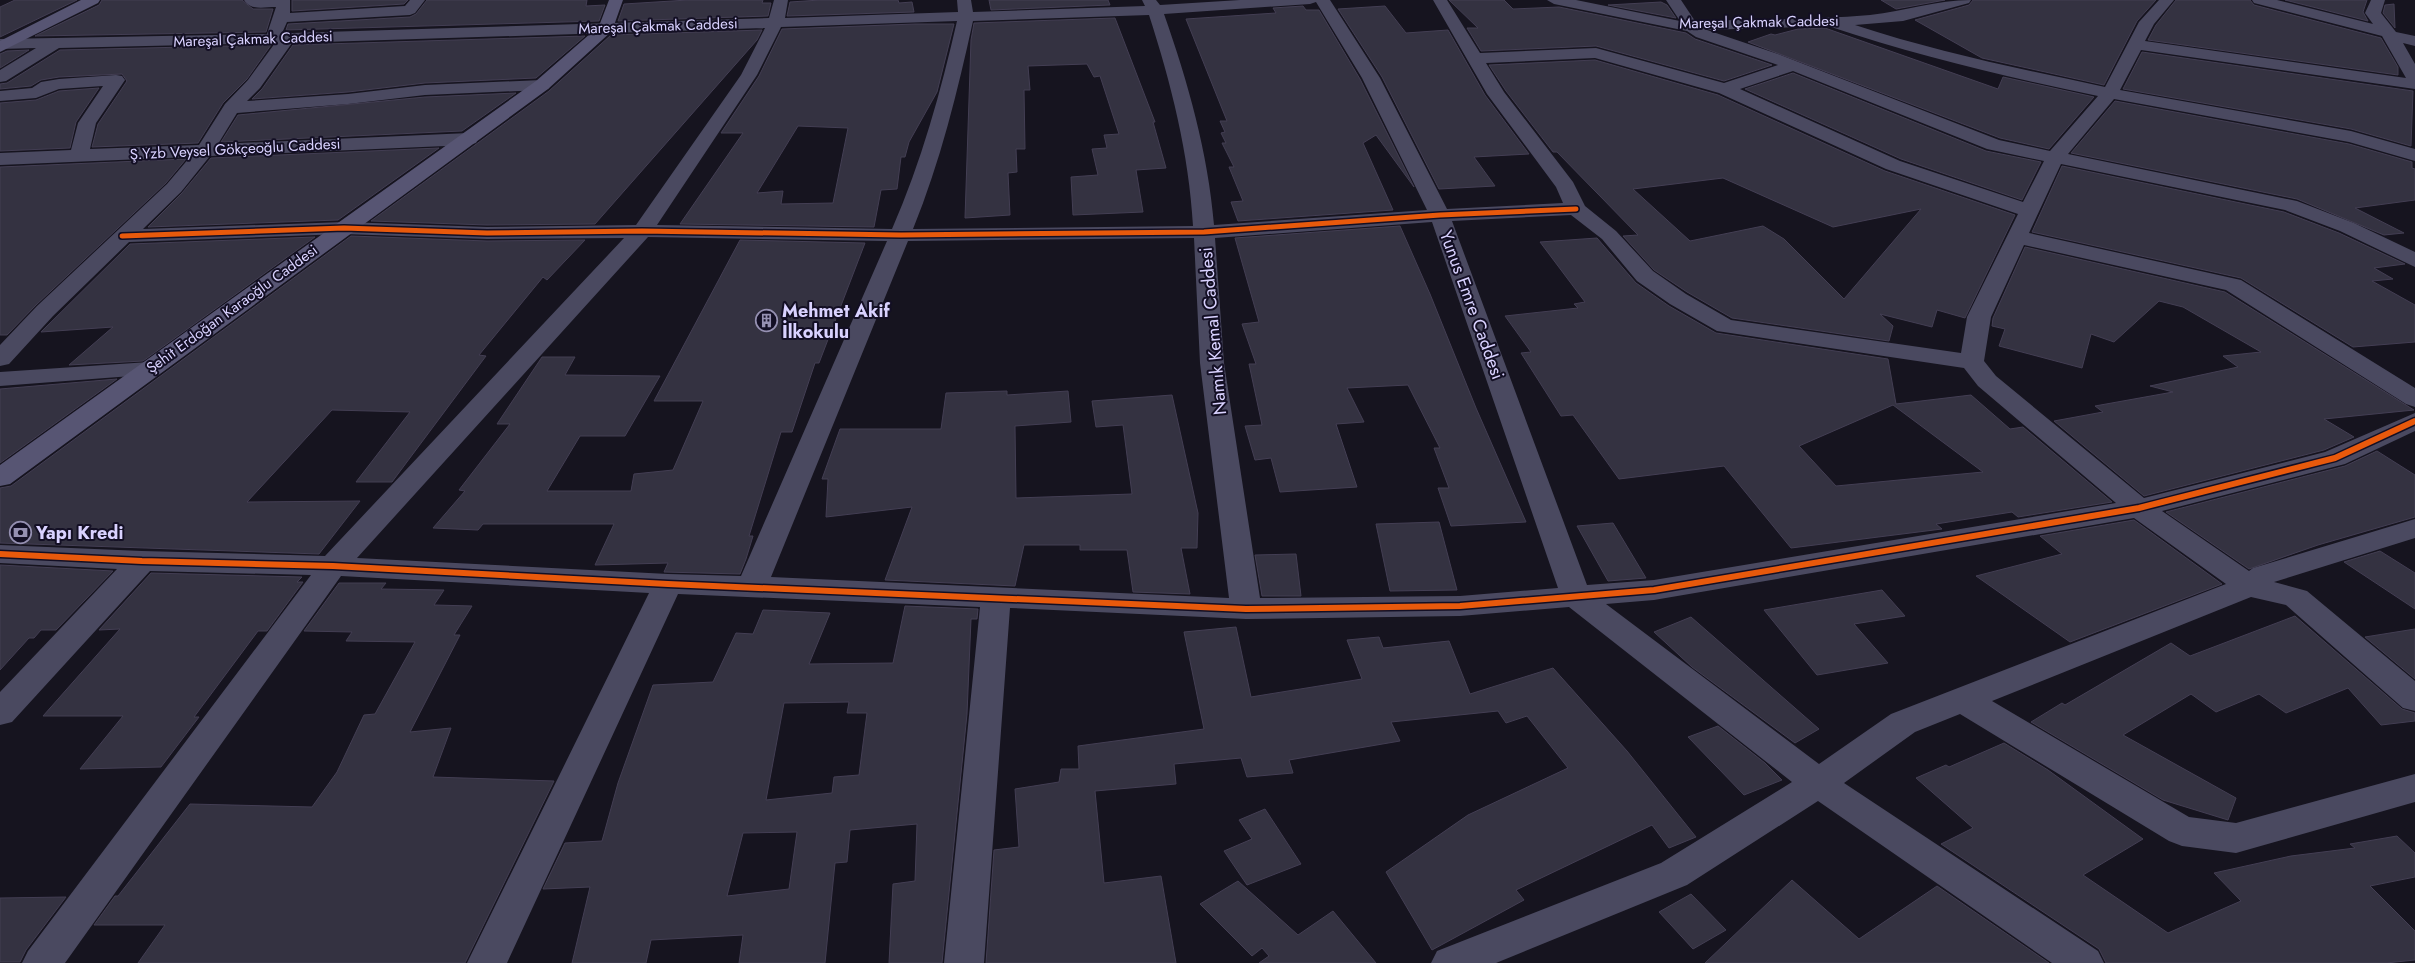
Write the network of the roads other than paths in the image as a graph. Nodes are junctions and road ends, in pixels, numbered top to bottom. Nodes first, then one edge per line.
1 (93, 0) edge
2 (251, 0) edge
3 (418, 0) edge
4 (616, 0) edge
5 (1310, 0) edge
6 (1323, 0) edge
7 (1440, 0) edge
8 (1554, 0) edge
9 (1673, 0) edge
10 (1964, 0) edge
11 (2167, 0) edge
12 (2259, 0) edge
13 (2378, 0) edge
14 (1152, 5) edge
15 (965, 8) edge
16 (778, 11) edge
17 (1827, 21) junction
18 (1690, 26) junction
19 (285, 28) junction
20 (606, 28) junction
21 (2388, 34) junction
22 (2413, 39) edge
23 (54, 44) junction
24 (2135, 44) junction
25 (2, 45) edge
26 (1475, 58) junction
27 (1793, 66) junction
28 (0, 77) edge
29 (2415, 78) edge
30 (2415, 84) edge
31 (542, 85) junction
32 (1725, 89) junction
33 (2110, 93) junction
34 (0, 96) edge
35 (231, 108) junction
36 (469, 139) junction
37 (206, 149) junction
38 (2415, 156) edge
39 (79, 157) junction
40 (2055, 157) junction
41 (0, 159) edge
42 (1576, 209) junction
43 (2029, 211) junction
44 (1440, 216) junction
45 (344, 228) junction
46 (642, 231) junction
47 (1204, 232) junction
48 (901, 235) junction
49 (122, 236) junction
50 (2017, 237) junction
51 (2415, 260) edge
52 (0, 359) edge
53 (1972, 362) junction
54 (149, 369) junction
55 (0, 379) edge
56 (2415, 399) edge
57 (2415, 421) edge
58 (0, 478) edge
59 (2139, 508) junction
60 (2415, 528) edge
61 (0, 554) edge
62 (142, 561) junction
63 (333, 566) junction
64 (668, 584) junction
65 (752, 586) junction
66 (2249, 586) junction
67 (996, 597) junction
68 (1576, 597) junction
69 (1246, 609) junction
70 (1962, 699) junction
71 (2415, 699) edge
72 (0, 713) edge
73 (1818, 783) junction
74 (2415, 788) edge
75 (42, 963) edge
76 (487, 963) edge
77 (964, 963) edge
78 (1451, 963) edge
79 (2084, 963) edge

1 - 25 main road
2 - 19 street
3 - 19 street
4 - 20 main road, Şehit Erdoğan Karaoğlu Caddesi
5 - 14 street, Mareşal Çakmak Caddesi
6 - 44 street, Yunus Emre Caddesi
7 - 26 street
8 - 18 street, Mareşal Çakmak Caddesi
9 - 18 street
10 - 17 street, Mareşal Çakmak Caddesi
11 - 24 street
12 - 21 street
13 - 21 street
14 - 15 street, Mareşal Çakmak Caddesi
14 - 47 street, Namık Kemal Caddesi
15 - 16 street, Mareşal Çakmak Caddesi
15 - 48 street
16 - 20 street, Mareşal Çakmak Caddesi
16 - 46 street
17 - 18 street, Mareşal Çakmak Caddesi
17 - 33 street
18 - 27 street
19 - 20 street, Mareşal Çakmak Caddesi
19 - 23 street, Mareşal Çakmak Caddesi
19 - 35 street
20 - 31 main road, Şehit Erdoğan Karaoğlu Caddesi
21 - 22 street
21 - 29 street
23 - 25 street, Mareşal Çakmak Caddesi
23 - 28 street
24 - 30 street
24 - 33 street
26 - 32 street
26 - 42 street
27 - 32 street
27 - 40 street
31 - 35 street
31 - 36 main road, Şehit Erdoğan Karaoğlu Caddesi
32 - 43 street
33 - 38 street
33 - 40 street
34 - 39 street
35 - 37 street
36 - 37 street, Ş.Yzb Veysel Gökçeoğlu Caddesi
36 - 45 main road, Şehit Erdoğan Karaoğlu Caddesi
37 - 39 street, Ş.Yzb Veysel Gökçeoğlu Caddesi
37 - 49 street
39 - 41 street, Ş.Yzb Veysel Gökçeoğlu Caddesi
40 - 43 street
40 - 51 street
42 - 44 street
42 - 53 street
43 - 50 street
44 - 47 street
44 - 68 street, Yunus Emre Caddesi
45 - 46 street
45 - 49 street
45 - 54 main road, Şehit Erdoğan Karaoğlu Caddesi
46 - 48 street
46 - 63 street
47 - 48 street
47 - 69 street, Namık Kemal Caddesi
48 - 65 street
49 - 52 street
50 - 53 street
50 - 56 street
53 - 59 street
54 - 55 street
54 - 58 main road, Şehit Erdoğan Karaoğlu Caddesi
57 - 59 street
59 - 66 street
59 - 68 street
60 - 66 street
61 - 62 street
62 - 63 street
62 - 72 street
63 - 64 street
63 - 75 street
64 - 65 street
64 - 76 street
65 - 67 street
66 - 70 street
66 - 71 street
67 - 69 street
67 - 77 street
68 - 69 street
68 - 73 street
70 - 73 street
70 - 74 street
73 - 78 street
73 - 79 street

